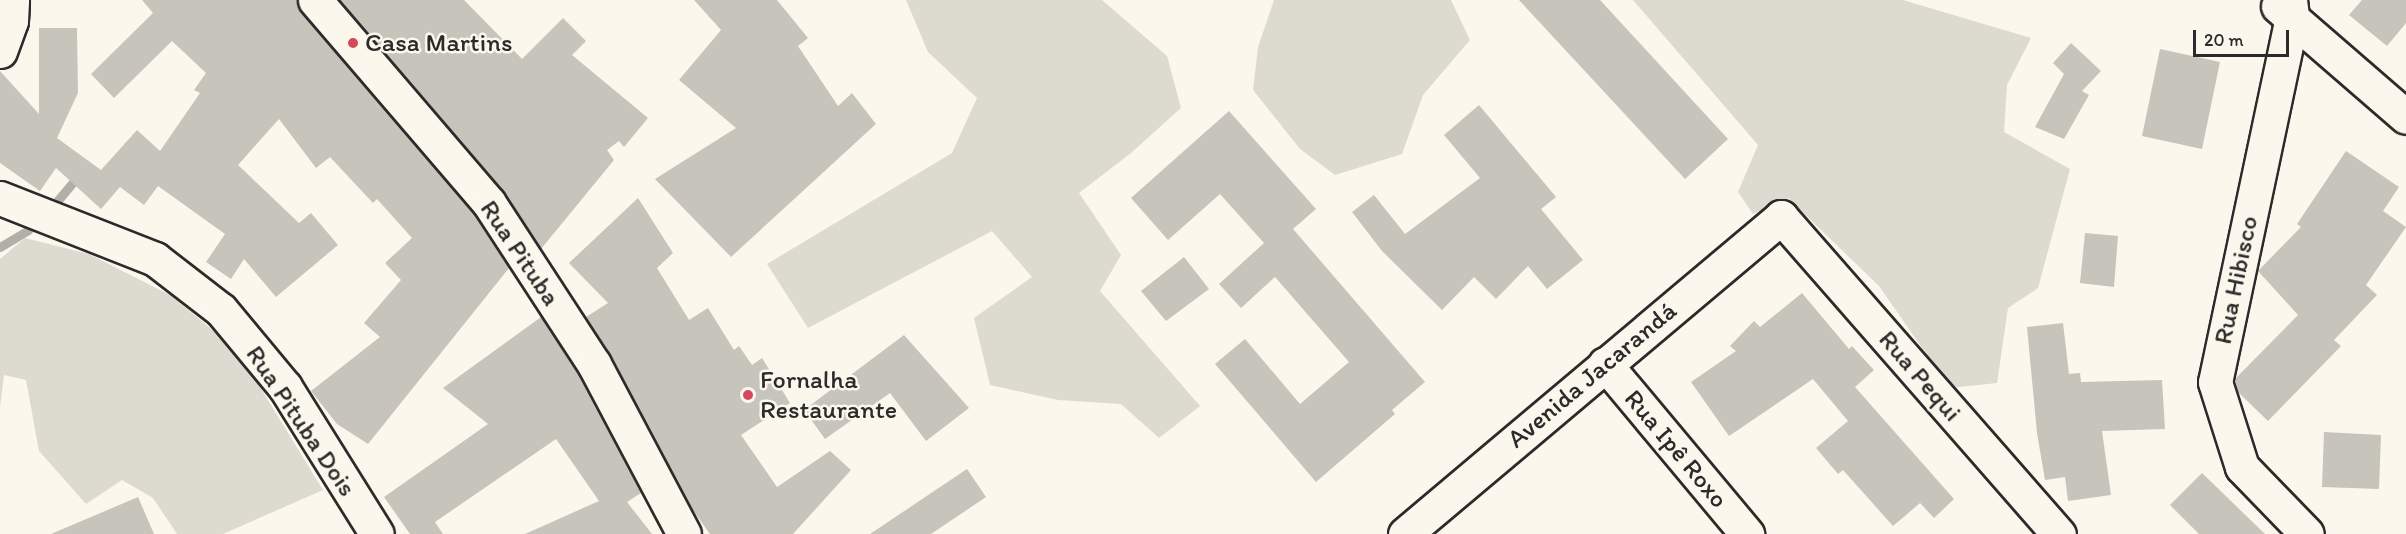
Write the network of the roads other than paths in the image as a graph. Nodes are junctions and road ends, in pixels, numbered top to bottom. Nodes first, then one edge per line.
1 (12, 0) edge
2 (315, 0) edge
3 (2284, 6) edge
4 (0, 51) edge
5 (2406, 117) edge
6 (0, 198) edge
7 (1781, 217) joint
8 (1605, 364) junction
9 (1422, 529) edge
10 (377, 534) edge
11 (684, 534) edge
12 (1747, 534) edge
13 (2059, 534) edge
14 (2307, 534) edge

1 - 4 street
2 - 11 street, Rua Pituba
3 - 5 street
3 - 14 street, Rua Hibisco
6 - 10 street, Rua Pituba Dois
7 - 8 street, Avenida Jacarandá
7 - 13 street, Rua Pequi
8 - 9 street, Avenida Jacarandá
8 - 12 street, Rua Ipê Roxo

